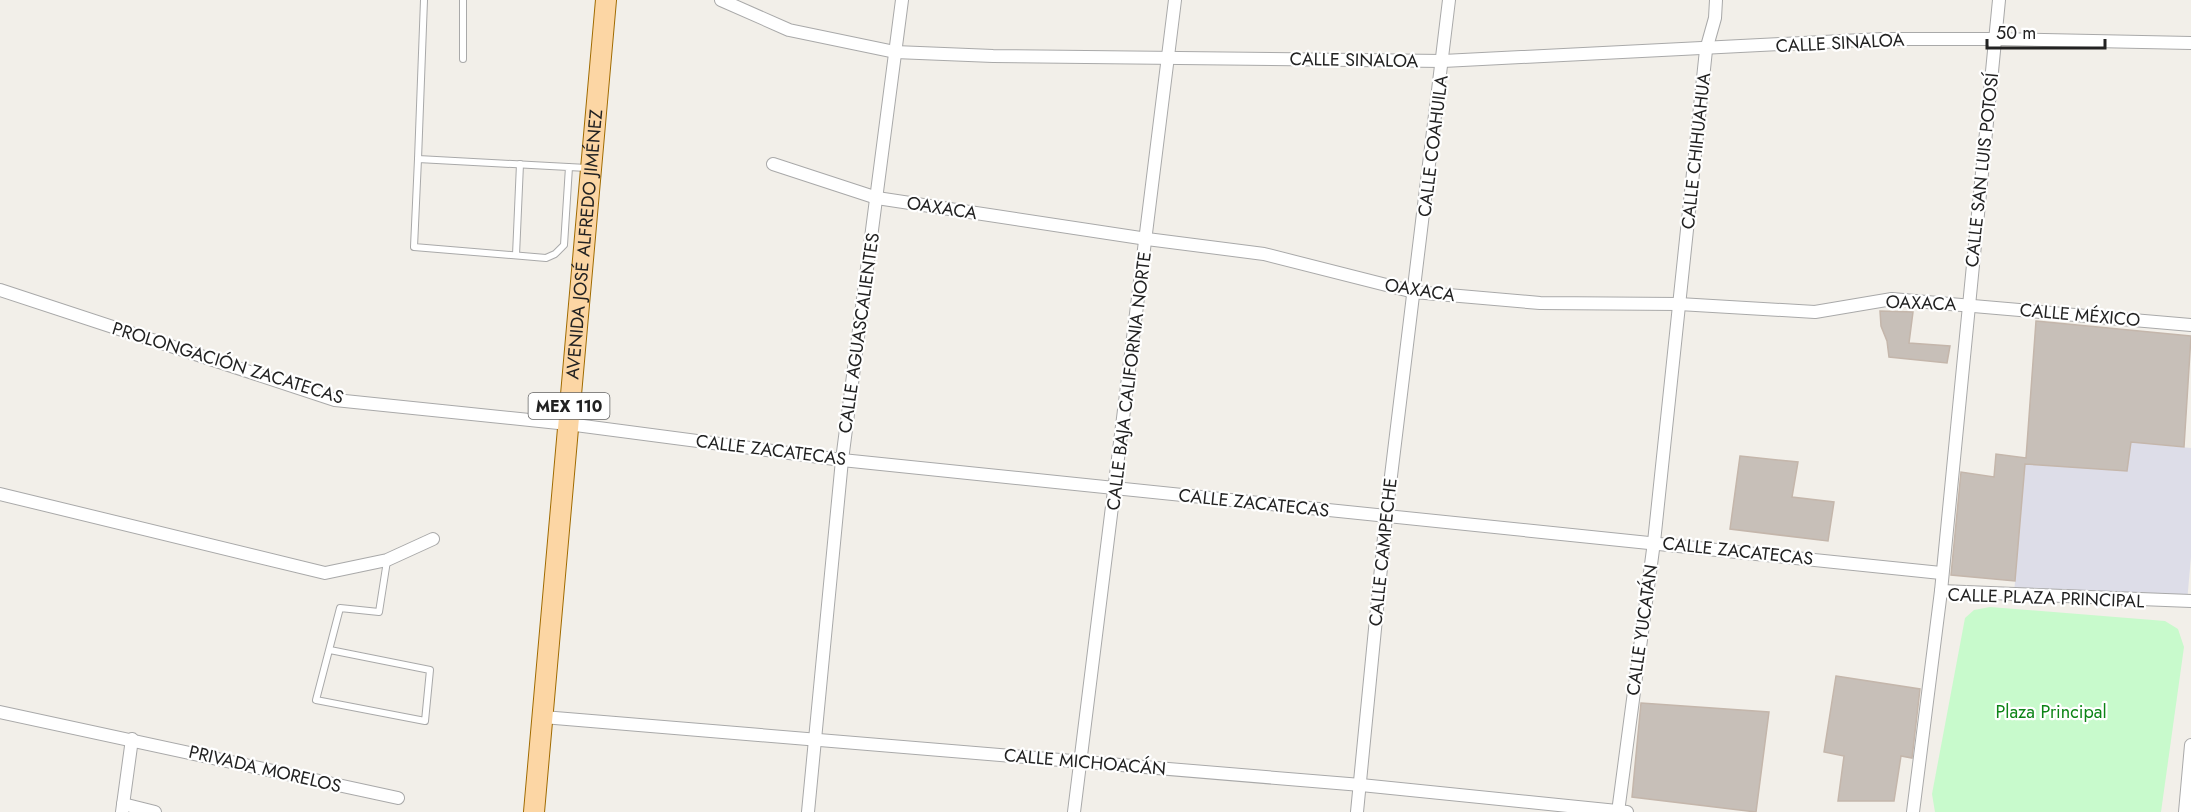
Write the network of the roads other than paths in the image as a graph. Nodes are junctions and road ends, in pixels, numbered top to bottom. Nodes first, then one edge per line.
1 (423, 0) edge
2 (463, 0) edge
3 (606, 0) edge
4 (721, 0) edge
5 (902, 0) edge
6 (1175, 0) edge
7 (1449, 0) edge
8 (1716, 0) edge
9 (1999, 0) edge
10 (1995, 39) junction
11 (2191, 43) edge
12 (1706, 50) junction
13 (895, 52) junction
14 (1168, 58) junction
15 (463, 59) dead end
16 (1443, 61) junction
17 (418, 159) junction
18 (520, 164) junction
19 (773, 164) dead end
20 (569, 167) junction
21 (591, 168) junction
22 (877, 198) junction
23 (1147, 239) junction
24 (516, 255) junction
25 (0, 290) edge
26 (1414, 292) junction
27 (1679, 304) junction
28 (1968, 305) junction
29 (2191, 325) edge
30 (568, 424) junction
31 (842, 460) junction
32 (1116, 489) junction
33 (0, 494) edge
34 (1386, 517) junction
35 (433, 539) dead end
36 (1654, 542) junction
37 (387, 560) junction
38 (1941, 573) junction
39 (1941, 591) junction
40 (2191, 601) edge
41 (330, 650) junction
42 (0, 712) edge
43 (543, 717) junction
44 (132, 739) junction
45 (817, 739) junction
46 (2191, 745) edge
47 (1080, 762) junction
48 (1360, 785) junction
49 (399, 798) dead end
50 (122, 808) edge
51 (155, 812) edge
52 (534, 812) edge
53 (808, 812) edge
54 (1074, 812) edge
55 (1357, 812) edge
56 (1621, 812) edge
57 (1913, 812) edge
58 (2185, 812) edge

1 - 17 lane
2 - 15 lane
3 - 21 main road, AVENIDA JOSÉ ALFREDO JIMÉNEZ / MEX 110
4 - 13 street, CALLE SINALOA
5 - 13 street, CALLE AGUASCALIENTES
6 - 14 street, CALLE BAJA CALIFORNIA NORTE
7 - 16 street, CALLE COAHUILA
8 - 12 street, CALLE CHIHUAHUA
9 - 10 street, CALLE SAN LUIS POTOSÍ
10 - 11 street, CALLE SINALOA
10 - 12 street, CALLE SINALOA
10 - 28 street, CALLE SAN LUIS POTOSÍ
12 - 16 street, CALLE SINALOA
12 - 27 street, CALLE CHIHUAHUA
13 - 14 street, CALLE SINALOA
13 - 22 street, CALLE AGUASCALIENTES
14 - 16 street, CALLE SINALOA
14 - 23 street, CALLE BAJA CALIFORNIA NORTE
16 - 26 street, CALLE COAHUILA
17 - 18 lane
17 - 24 lane
18 - 20 lane
18 - 24 lane
19 - 22 street, OAXACA
20 - 21 lane
20 - 24 lane
21 - 30 main road, AVENIDA JOSÉ ALFREDO JIMÉNEZ / MEX 110
22 - 23 street, OAXACA
22 - 31 street, CALLE AGUASCALIENTES
23 - 26 street, OAXACA
23 - 32 street, CALLE BAJA CALIFORNIA NORTE
25 - 30 street, PROLONGACIÓN ZACATECAS
26 - 27 street, OAXACA
26 - 34 street, CALLE CAMPECHE
27 - 28 street, OAXACA
27 - 36 street, CALLE YUCATÁN
28 - 29 street, CALLE MÉXICO
28 - 38 street, CALLE SAN LUIS POTOSÍ
30 - 31 street, CALLE ZACATECAS
30 - 43 main road, AVENIDA JOSÉ ALFREDO JIMÉNEZ / MEX 110
31 - 32 street, CALLE ZACATECAS
31 - 45 street, CALLE AGUASCALIENTES
32 - 34 street, CALLE ZACATECAS
32 - 47 street, CALLE BAJA CALIFORNIA NORTE
33 - 37 street
34 - 36 street, CALLE ZACATECAS
34 - 48 street, CALLE CAMPECHE
35 - 37 street
36 - 38 street, CALLE ZACATECAS
36 - 56 street, CALLE YUCATÁN
37 - 41 lane
38 - 39 street, CALLE SAN LUIS POTOSÍ
39 - 40 street, CALLE PLAZA PRINCIPAL
39 - 57 street, CALLE PLAZA PRINCIPAL
41 - 41 lane
42 - 44 street, PRIVADA MORELOS
43 - 45 street, CALLE MICHOACÁN
43 - 52 main road, AVENIDA JOSÉ ALFREDO JIMÉNEZ / MEX 110
44 - 49 street, PRIVADA MORELOS
44 - 50 street
45 - 47 street, CALLE MICHOACÁN
45 - 53 street, CALLE AGUASCALIENTES
46 - 58 street
47 - 48 street, CALLE MICHOACÁN
47 - 54 street, CALLE BAJA CALIFORNIA NORTE
48 - 55 street, CALLE CAMPECHE
48 - 56 street, CALLE MICHOACÁN
50 - 51 street

